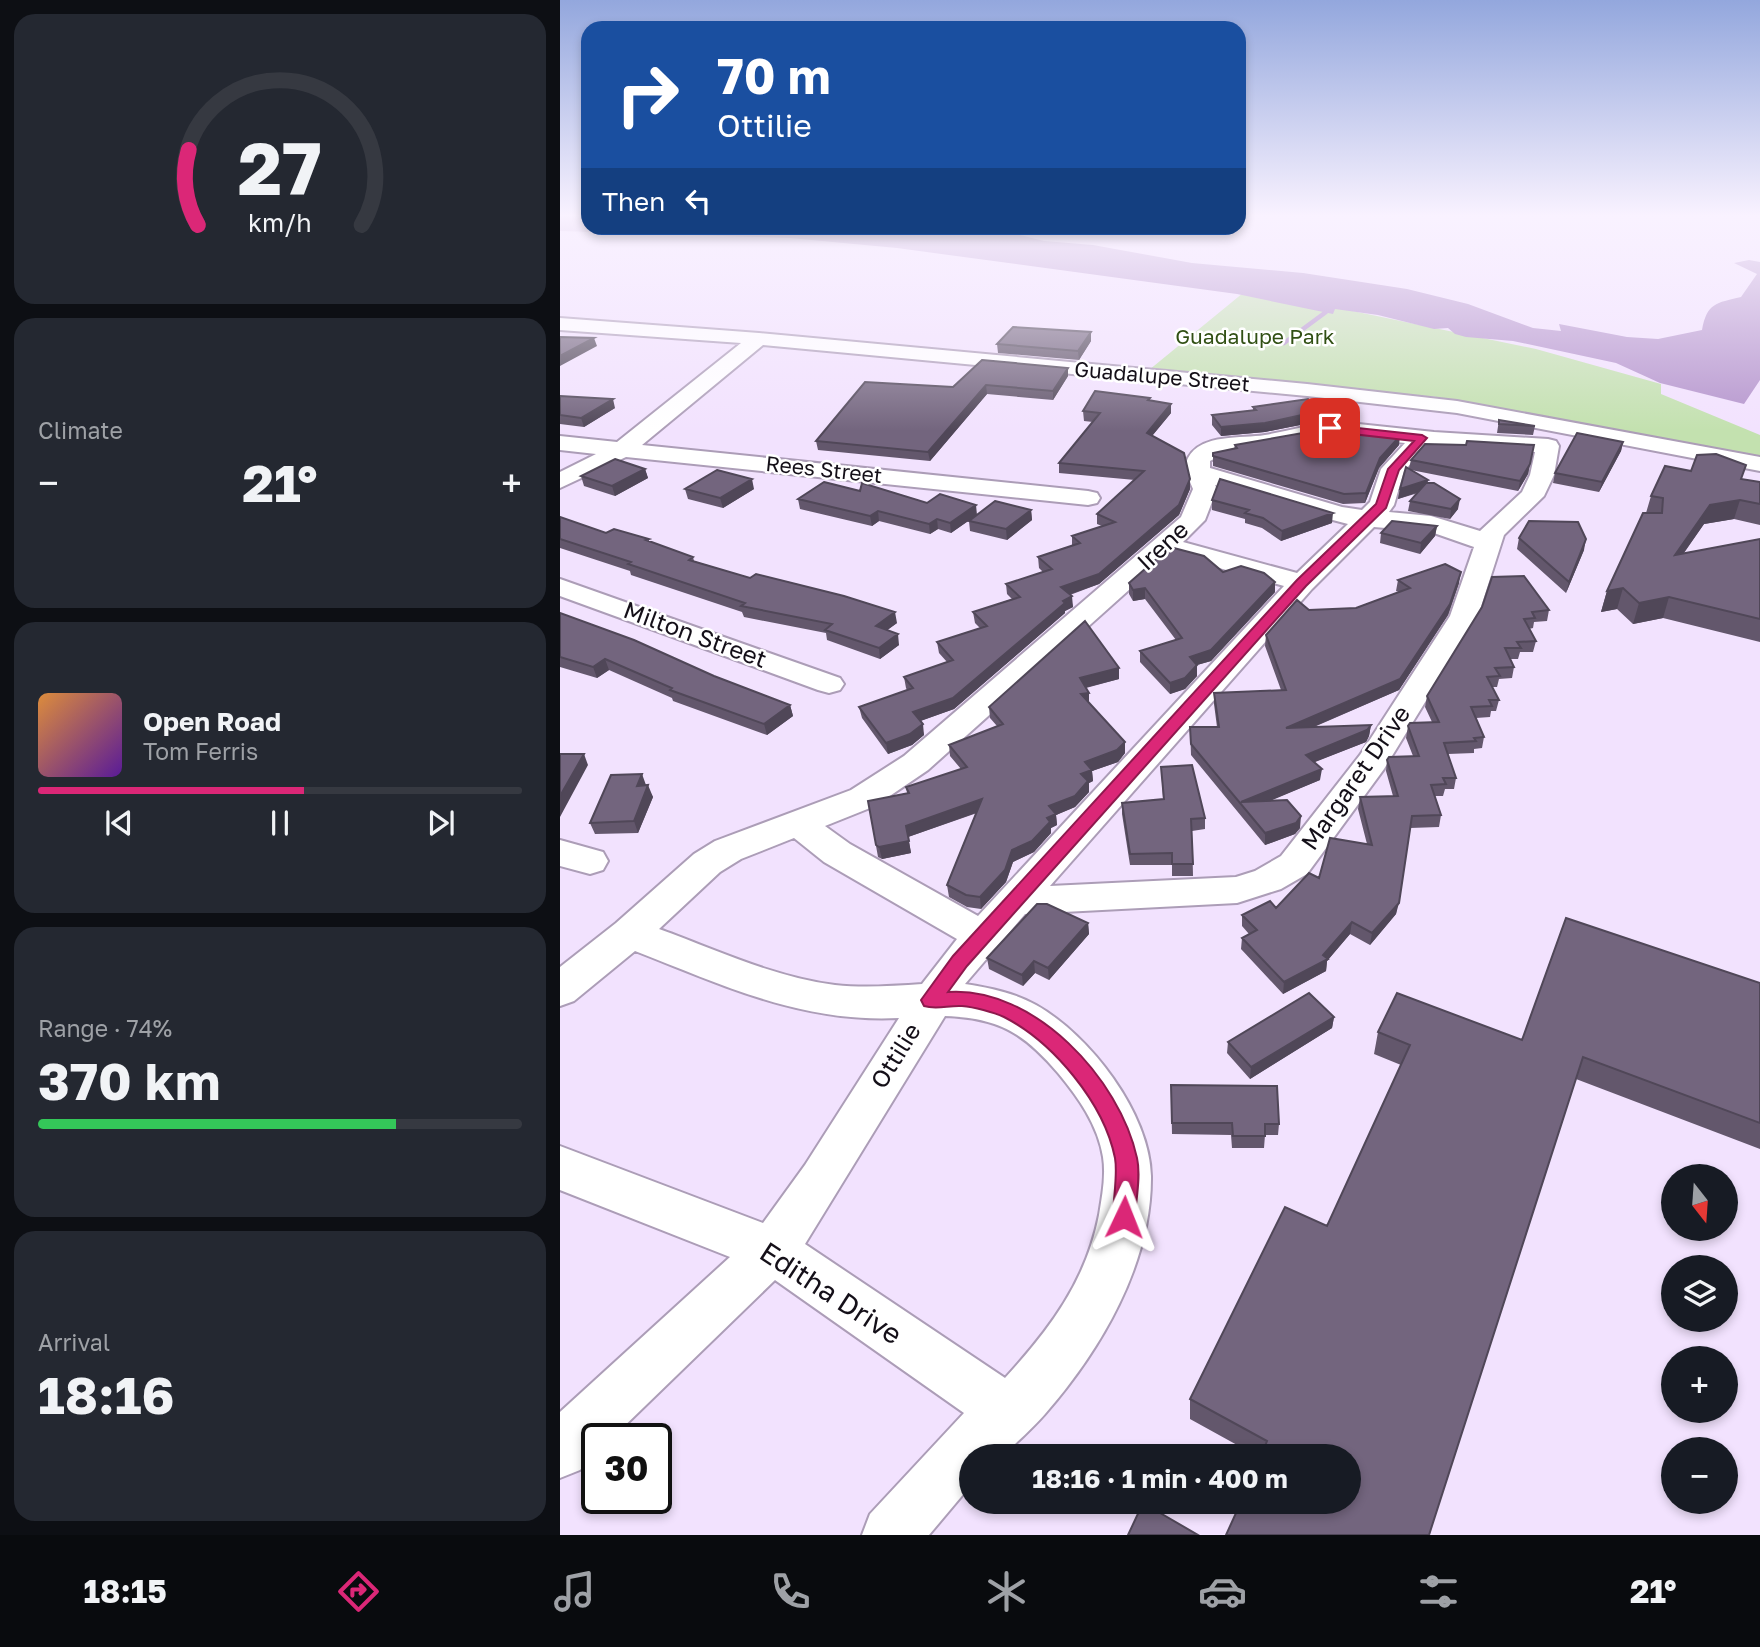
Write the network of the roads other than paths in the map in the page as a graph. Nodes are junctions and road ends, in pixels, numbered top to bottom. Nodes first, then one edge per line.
1 (560, 324) edge
2 (759, 339) junction
3 (1422, 438) junction
4 (560, 443) edge
5 (623, 449) junction
6 (1760, 464) edge
7 (1198, 471) junction
8 (560, 481) edge
9 (1088, 498) dead end
10 (1367, 519) junction
11 (1489, 544) junction
12 (1166, 545) junction
13 (1301, 583) junction
14 (560, 587) edge
15 (829, 684) dead end
16 (800, 824) junction
17 (1016, 901) junction
18 (630, 933) junction
19 (983, 936) junction
20 (560, 990) edge
21 (931, 1000) junction
22 (560, 1167) edge
23 (772, 1250) junction
24 (1010, 1413) junction
25 (560, 1450) edge
26 (891, 1535) edge

1 - 2 street, Guadalupe Street
2 - 5 street
2 - 6 street, Guadalupe Street
3 - 7 street
3 - 10 street, Ottilie
3 - 11 street, Margaret Drive
4 - 5 street, Rees Street
5 - 8 street
5 - 9 street, Rees Street
7 - 10 street
7 - 12 street, Irene
10 - 11 street
10 - 13 street, Ottilie
11 - 17 street, Margaret Drive
12 - 13 street
12 - 16 street, Irene
13 - 17 street, Ottilie
14 - 15 street, Milton Street
16 - 18 street, Irene
16 - 19 street
17 - 19 street, Ottilie
18 - 20 street, Irene
18 - 21 street
19 - 21 street, Ottilie
21 - 23 street, Ottilie
21 - 24 street
22 - 23 street, Editha Drive
23 - 24 street, Editha Drive
23 - 25 street, Ottilie
24 - 26 street

